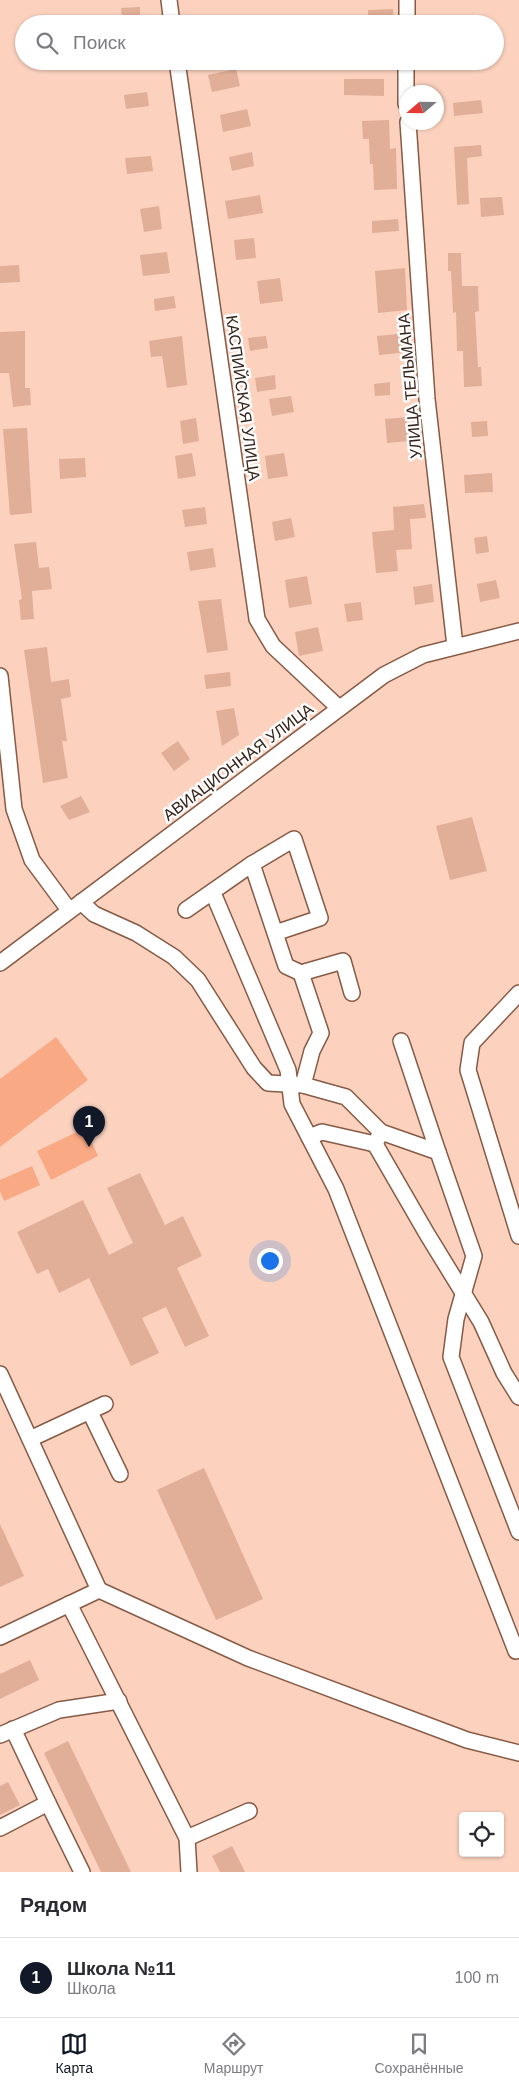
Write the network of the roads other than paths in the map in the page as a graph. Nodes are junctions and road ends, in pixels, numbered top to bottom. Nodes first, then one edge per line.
1 (169, 0) edge
2 (407, 0) edge
3 (171, 15) edge
4 (407, 15) edge
5 (178, 70) edge
6 (406, 70) edge
7 (406, 85) edge
8 (409, 130) edge
9 (519, 631) edge
10 (455, 646) junction
11 (0, 676) edge
12 (339, 708) junction
13 (252, 864) junction
14 (213, 893) junction
15 (75, 906) junction
16 (186, 910) dead end
17 (275, 933) junction
18 (0, 963) edge
19 (301, 973) junction
20 (352, 993) dead end
21 (519, 993) edge
22 (401, 1041) dead end
23 (296, 1085) junction
24 (309, 1137) junction
25 (378, 1138) junction
26 (438, 1152) junction
27 (519, 1236) edge
28 (463, 1292) junction
29 (0, 1374) edge
30 (519, 1397) edge
31 (105, 1404) dead end
32 (90, 1412) junction
33 (30, 1439) junction
34 (120, 1474) dead end
35 (515, 1511) edge
36 (519, 1532) edge
37 (99, 1590) junction
38 (69, 1604) junction
39 (0, 1637) edge
40 (519, 1650) edge
41 (120, 1701) junction
42 (6, 1732) edge
43 (519, 1754) edge
44 (48, 1803) junction
45 (249, 1811) dead end
46 (0, 1828) edge
47 (187, 1838) junction
48 (82, 1872) edge
49 (189, 1872) edge

1 - 3 street
2 - 4 street
5 - 12 street, КАСПИЙСКАЯ УЛИЦА
6 - 7 street
8 - 10 street, УЛИЦА ТЕЛЬМАНА
9 - 10 street, АВИАЦИОННАЯ УЛИЦА
10 - 12 street, АВИАЦИОННАЯ УЛИЦА
11 - 15 street
12 - 15 street, АВИАЦИОННАЯ УЛИЦА
13 - 14 street
13 - 17 street
13 - 17 street
14 - 16 street
14 - 23 street
15 - 18 street, АВИАЦИОННАЯ УЛИЦА
15 - 23 street
17 - 19 street
19 - 20 street
19 - 23 street
21 - 27 street
22 - 26 street
23 - 24 street
23 - 25 street
24 - 25 street
24 - 40 street
25 - 26 street
25 - 28 street
26 - 28 street
28 - 30 street
28 - 35 street
29 - 33 street
31 - 32 street
32 - 33 street
32 - 34 street
33 - 37 street
35 - 36 street
37 - 38 street
37 - 43 street
38 - 39 street
38 - 41 street
41 - 42 street
41 - 47 street
42 - 44 street
44 - 46 street
44 - 48 street
45 - 47 street
47 - 49 street

